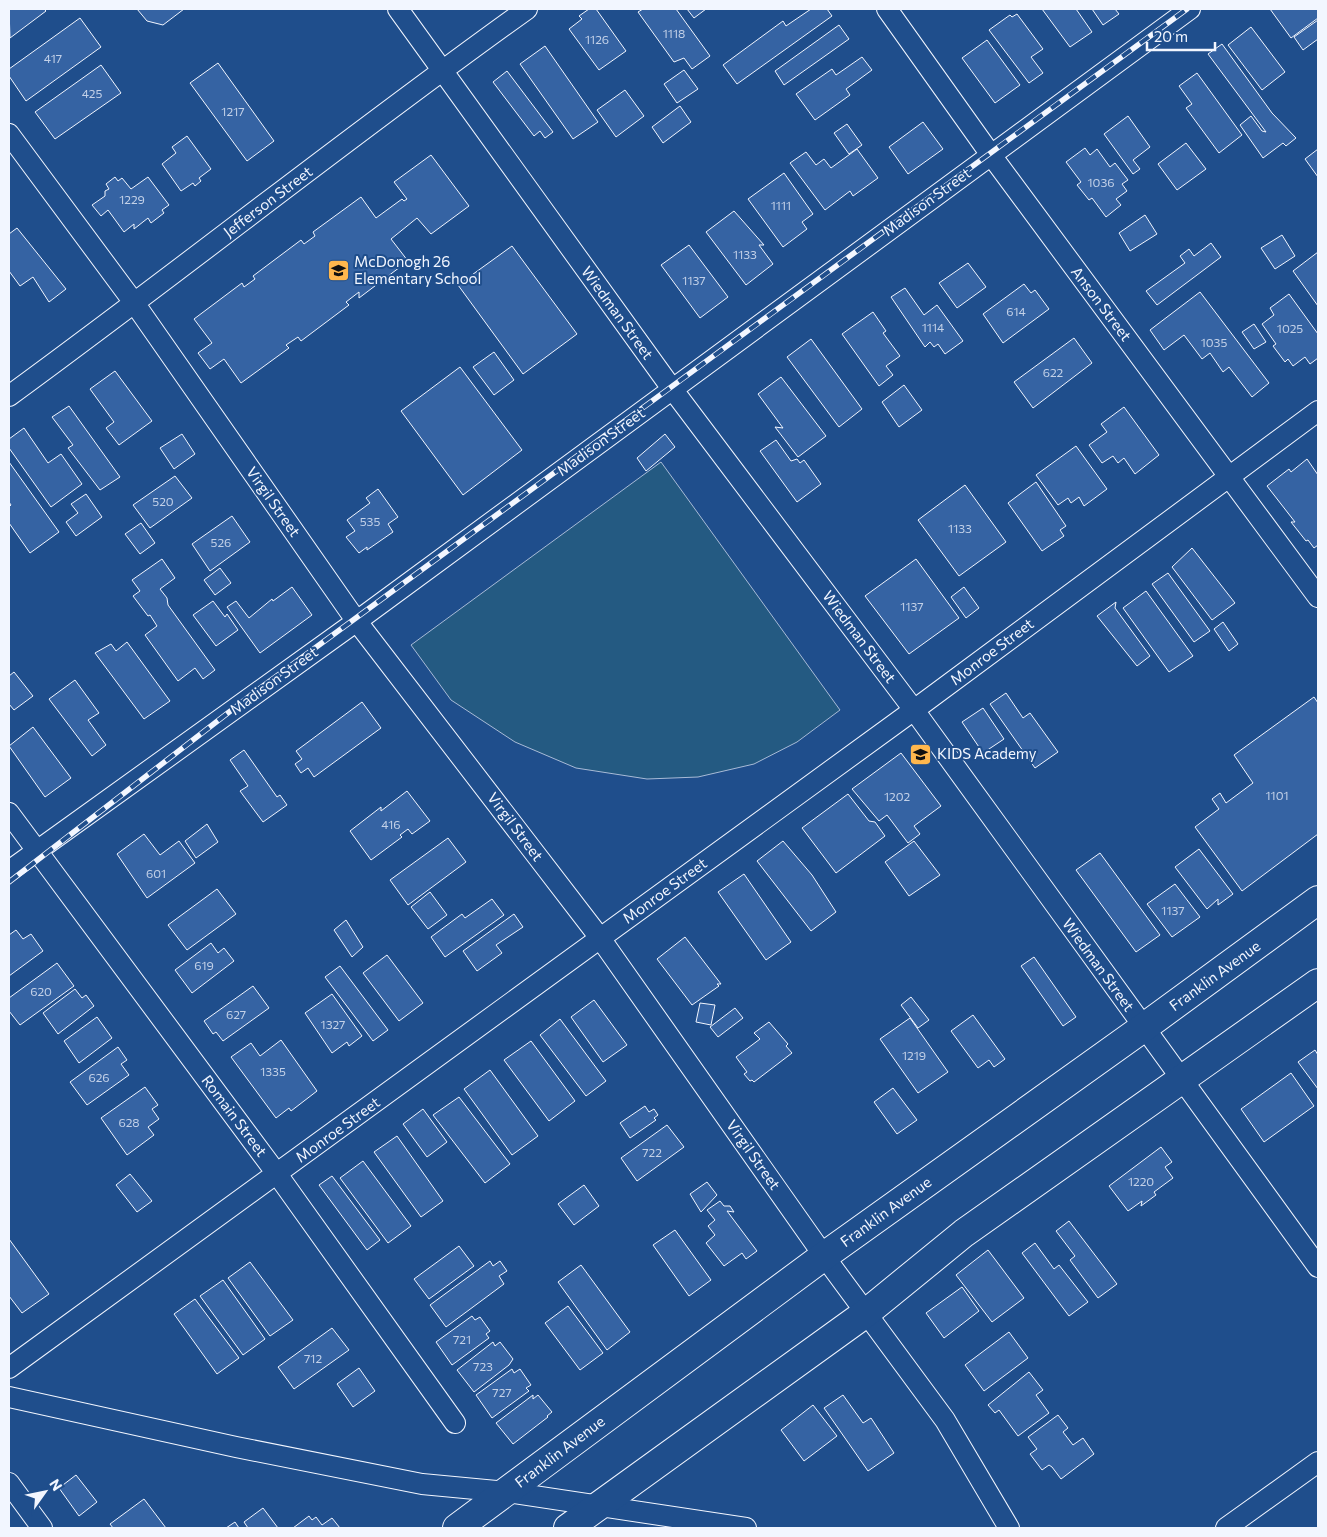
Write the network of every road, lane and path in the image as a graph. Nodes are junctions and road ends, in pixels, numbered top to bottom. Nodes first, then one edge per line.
1 (398, 9) edge
2 (527, 9) edge
3 (887, 9) edge
4 (1190, 9) edge
5 (442, 70) junction
6 (9, 134) edge
7 (991, 155) junction
8 (135, 304) junction
9 (673, 389) junction
10 (9, 396) edge
11 (1318, 411) edge
12 (1230, 476) junction
13 (1318, 597) edge
14 (357, 621) junction
15 (914, 710) junction
16 (9, 813) edge
17 (36, 851) junction
18 (9, 871) edge
19 (1318, 900) edge
20 (600, 938) junction
21 (1318, 983) edge
22 (1143, 1028) junction
23 (1182, 1081) junction
24 (277, 1174) junction
25 (824, 1256) junction
26 (1318, 1267) edge
27 (866, 1313) junction
28 (9, 1368) edge
29 (9, 1397) edge
30 (455, 1423) dead end
31 (1318, 1462) edge
32 (9, 1483) edge
33 (507, 1492) junction
34 (598, 1506) junction
35 (42, 1528) edge
36 (457, 1528) edge
37 (568, 1528) edge
38 (746, 1528) edge
39 (1009, 1528) edge
40 (1226, 1528) edge

1 - 5 street, Wiedman Street
2 - 5 street, Jefferson Street
3 - 7 street, Anson Street
4 - 7 street, Madison Street
5 - 8 street, Jefferson Street
5 - 9 street, Wiedman Street
6 - 8 street, Virgil Street
7 - 9 street, Madison Street
7 - 12 street, Anson Street
8 - 10 street, Jefferson Street
8 - 14 street, Virgil Street
9 - 14 street, Madison Street
9 - 15 street, Wiedman Street
11 - 12 street, Monroe Street
12 - 13 street, Anson Street
12 - 15 street, Monroe Street
14 - 17 street, Madison Street
14 - 20 street, Virgil Street
15 - 20 street, Monroe Street
15 - 22 street, Wiedman Street
16 - 17 street, Romain Street
17 - 18 street, Madison Street
17 - 24 street, Romain Street
19 - 22 main road, Franklin Avenue
20 - 24 street, Monroe Street
20 - 25 street, Virgil Street
21 - 23 main road
22 - 23 street, Wiedman Street
22 - 25 main road, Franklin Avenue
23 - 26 street, Wiedman Street
23 - 27 main road
24 - 28 street, Monroe Street
24 - 30 street, Romain Street
25 - 27 street, Virgil Street
25 - 33 main road, Franklin Avenue
27 - 34 main road
27 - 39 street, Virgil Street
29 - 33 street
31 - 40 street
32 - 35 street
33 - 34 street
33 - 36 main road, Franklin Avenue
34 - 37 main road
34 - 38 street

